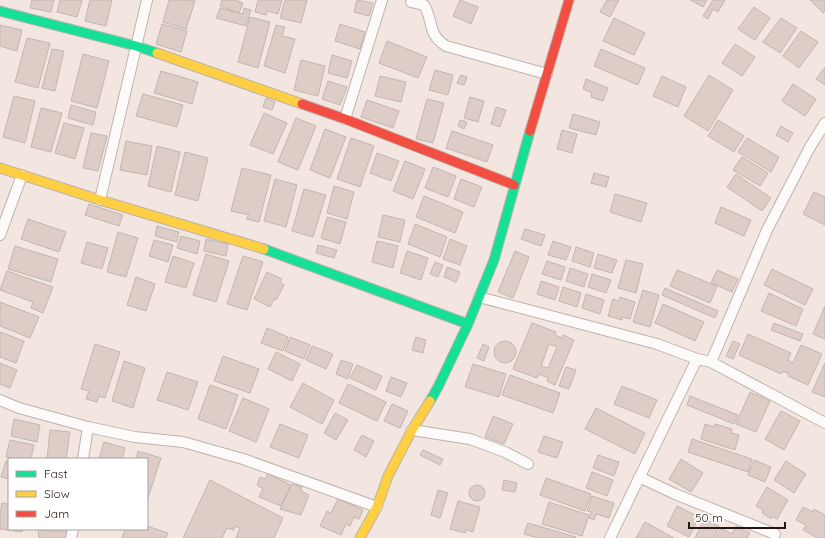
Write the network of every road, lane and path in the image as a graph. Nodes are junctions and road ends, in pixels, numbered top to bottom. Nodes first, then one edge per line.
1 (147, 0) edge
2 (382, 0) edge
3 (569, 0) edge
4 (411, 2) dead end
5 (0, 11) edge
6 (136, 46) junction
7 (547, 74) junction
8 (345, 119) junction
9 (825, 123) edge
10 (0, 168) edge
11 (22, 175) junction
12 (514, 185) junction
13 (100, 200) junction
14 (0, 235) edge
15 (479, 296) junction
16 (468, 324) junction
17 (697, 359) junction
18 (711, 362) junction
19 (0, 400) edge
20 (825, 423) edge
21 (88, 427) junction
22 (412, 430) junction
23 (83, 458) edge
24 (528, 464) dead end
25 (639, 477) junction
26 (377, 508) junction
27 (775, 534) dead end
28 (360, 538) edge
29 (610, 538) edge

1 - 6 street
2 - 8 street
3 - 7 street
4 - 7 street
5 - 6 street
6 - 8 street
6 - 13 street
7 - 12 street
8 - 12 street
9 - 18 street
10 - 11 street
11 - 13 street
11 - 14 street
12 - 15 street
13 - 16 street
15 - 16 street
15 - 17 street
16 - 22 street
17 - 18 street
17 - 25 street
18 - 20 street
19 - 21 street
21 - 23 street
21 - 26 street
22 - 24 street
22 - 26 street
25 - 27 street
25 - 29 street
26 - 28 street

